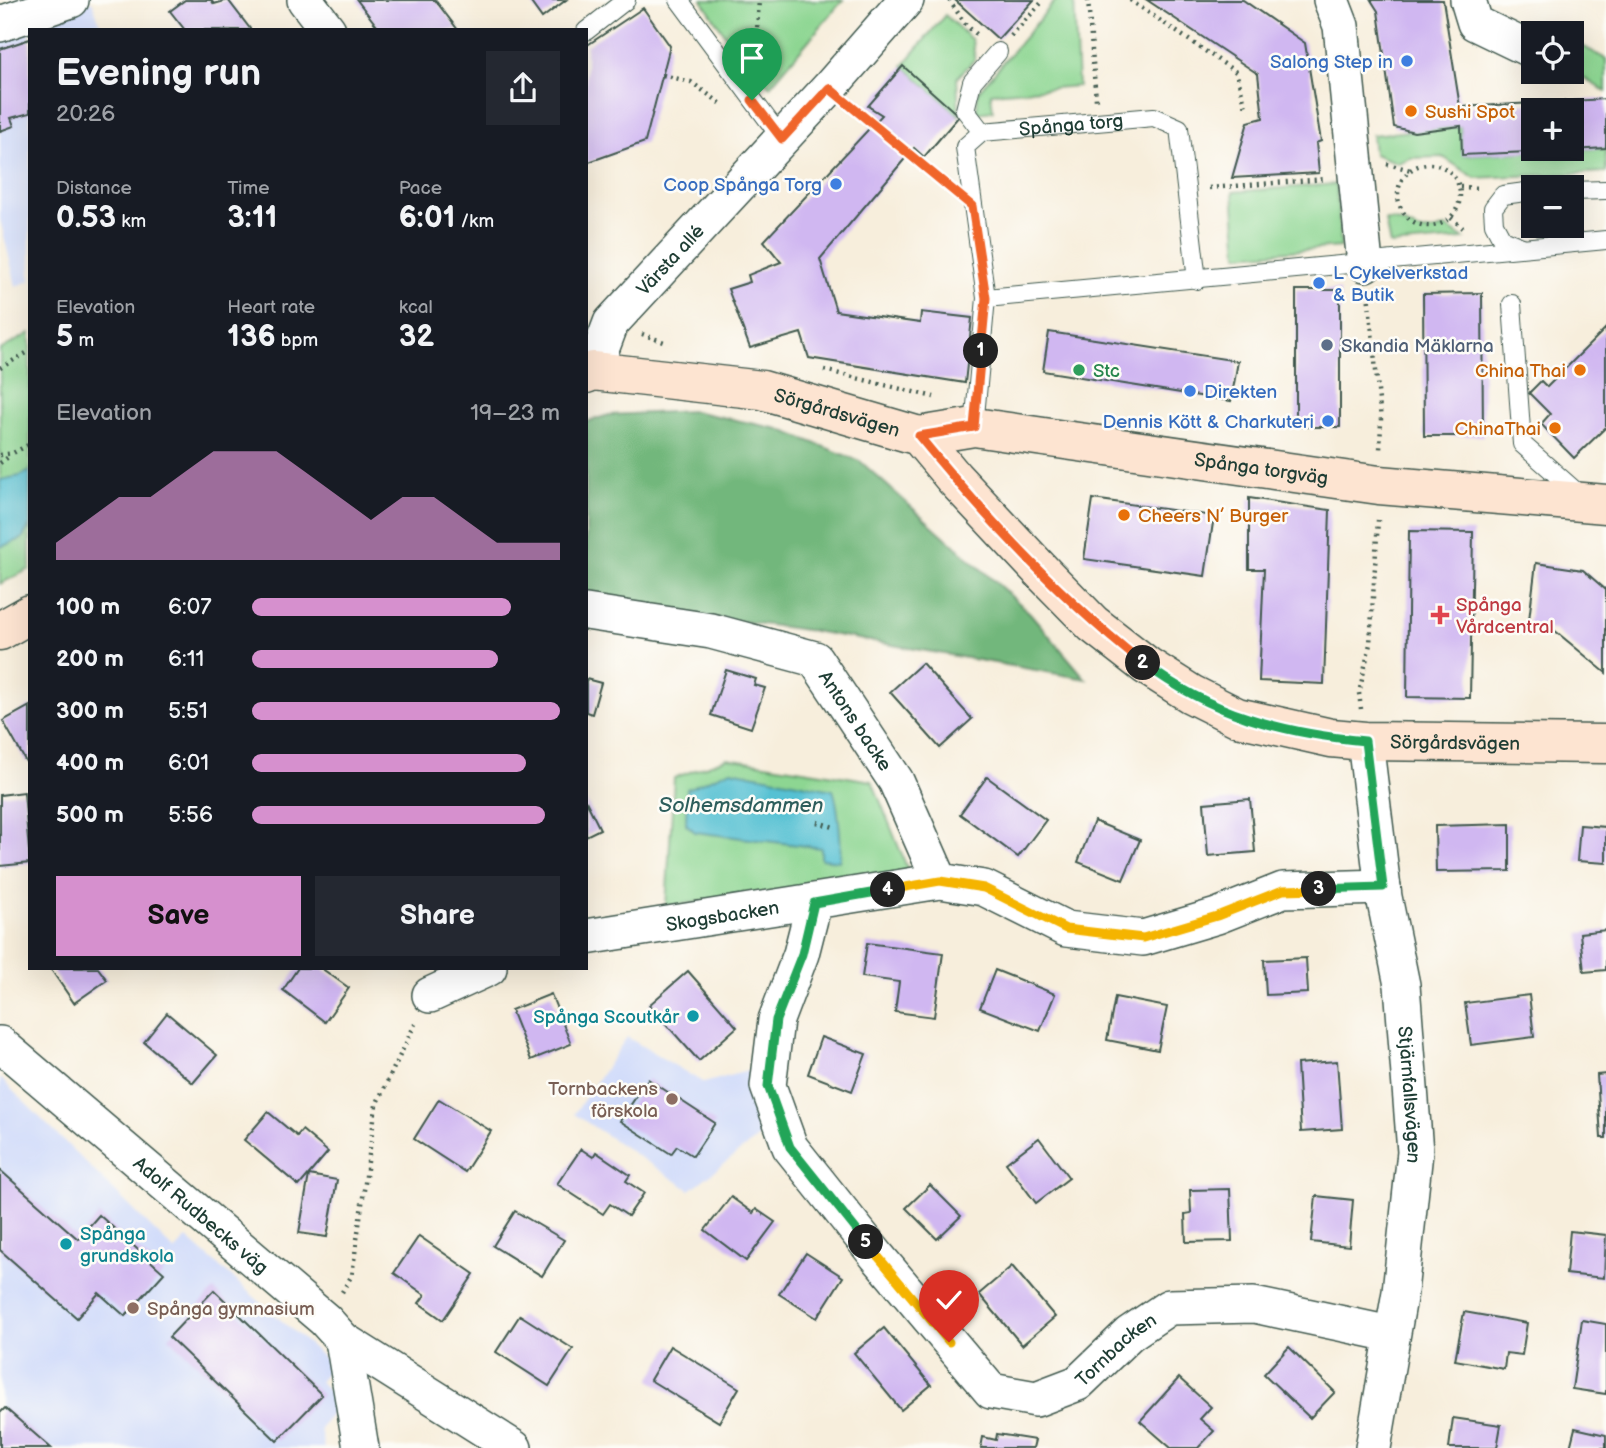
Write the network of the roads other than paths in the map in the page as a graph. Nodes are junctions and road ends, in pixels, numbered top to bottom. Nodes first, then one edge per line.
1 (71, 0) edge
2 (305, 0) edge
3 (626, 0) edge
4 (679, 0) edge
5 (906, 0) edge
6 (1306, 0) edge
7 (1468, 0) edge
8 (1336, 13) edge
9 (0, 24) edge
10 (326, 28) edge
11 (588, 29) edge
12 (1521, 45) edge
13 (998, 51) dead end
14 (982, 132) junction
15 (782, 139) junction
16 (1606, 190) edge
17 (1584, 191) edge
18 (1521, 193) edge
19 (1606, 240) edge
20 (1527, 248) junction
21 (1365, 264) junction
22 (1197, 280) junction
23 (986, 298) junction
24 (1512, 304) dead end
25 (589, 367) edge
26 (974, 427) junction
27 (919, 436) junction
28 (1597, 503) edge
29 (588, 612) edge
30 (28, 615) edge
31 (0, 631) edge
32 (1365, 741) junction
33 (1606, 744) edge
34 (940, 881) junction
35 (1383, 887) junction
36 (814, 903) junction
37 (588, 937) edge
38 (485, 970) edge
39 (430, 995) road end
40 (0, 1044) edge
41 (334, 1330) junction
42 (1391, 1334) junction
43 (361, 1448) edge
44 (514, 1448) edge
45 (1373, 1448) edge

1 - 9 street
2 - 10 street
3 - 11 lane
4 - 15 lane
5 - 15 street, Värsta allé
6 - 8 street
7 - 12 street
8 - 21 street
13 - 14 lane
14 - 22 lane, Spånga torg
14 - 23 lane
15 - 25 street, Värsta allé
16 - 17 lane
18 - 20 lane
19 - 20 lane
20 - 21 lane
21 - 22 lane
22 - 23 lane
23 - 26 lane
24 - 28 lane
25 - 27 street, Sörgårdsvägen
26 - 27 street, Spånga torgväg
26 - 28 street, Spånga torgväg
27 - 32 street, Sörgårdsvägen
29 - 34 street, Antons backe
30 - 31 street
32 - 33 street, Sörgårdsvägen
32 - 35 street, Stjärnfallsvägen
34 - 35 street, Skogsbacken
34 - 36 street, Skogsbacken
35 - 42 street, Stjärnfallsvägen
36 - 37 street, Skogsbacken
36 - 42 street, Tornbacken
38 - 39 street
40 - 41 street, Adolf Rudbecks väg
41 - 43 street
41 - 44 street, Adolf Rudbecks väg
42 - 45 street, Stjärnfallsvägen

